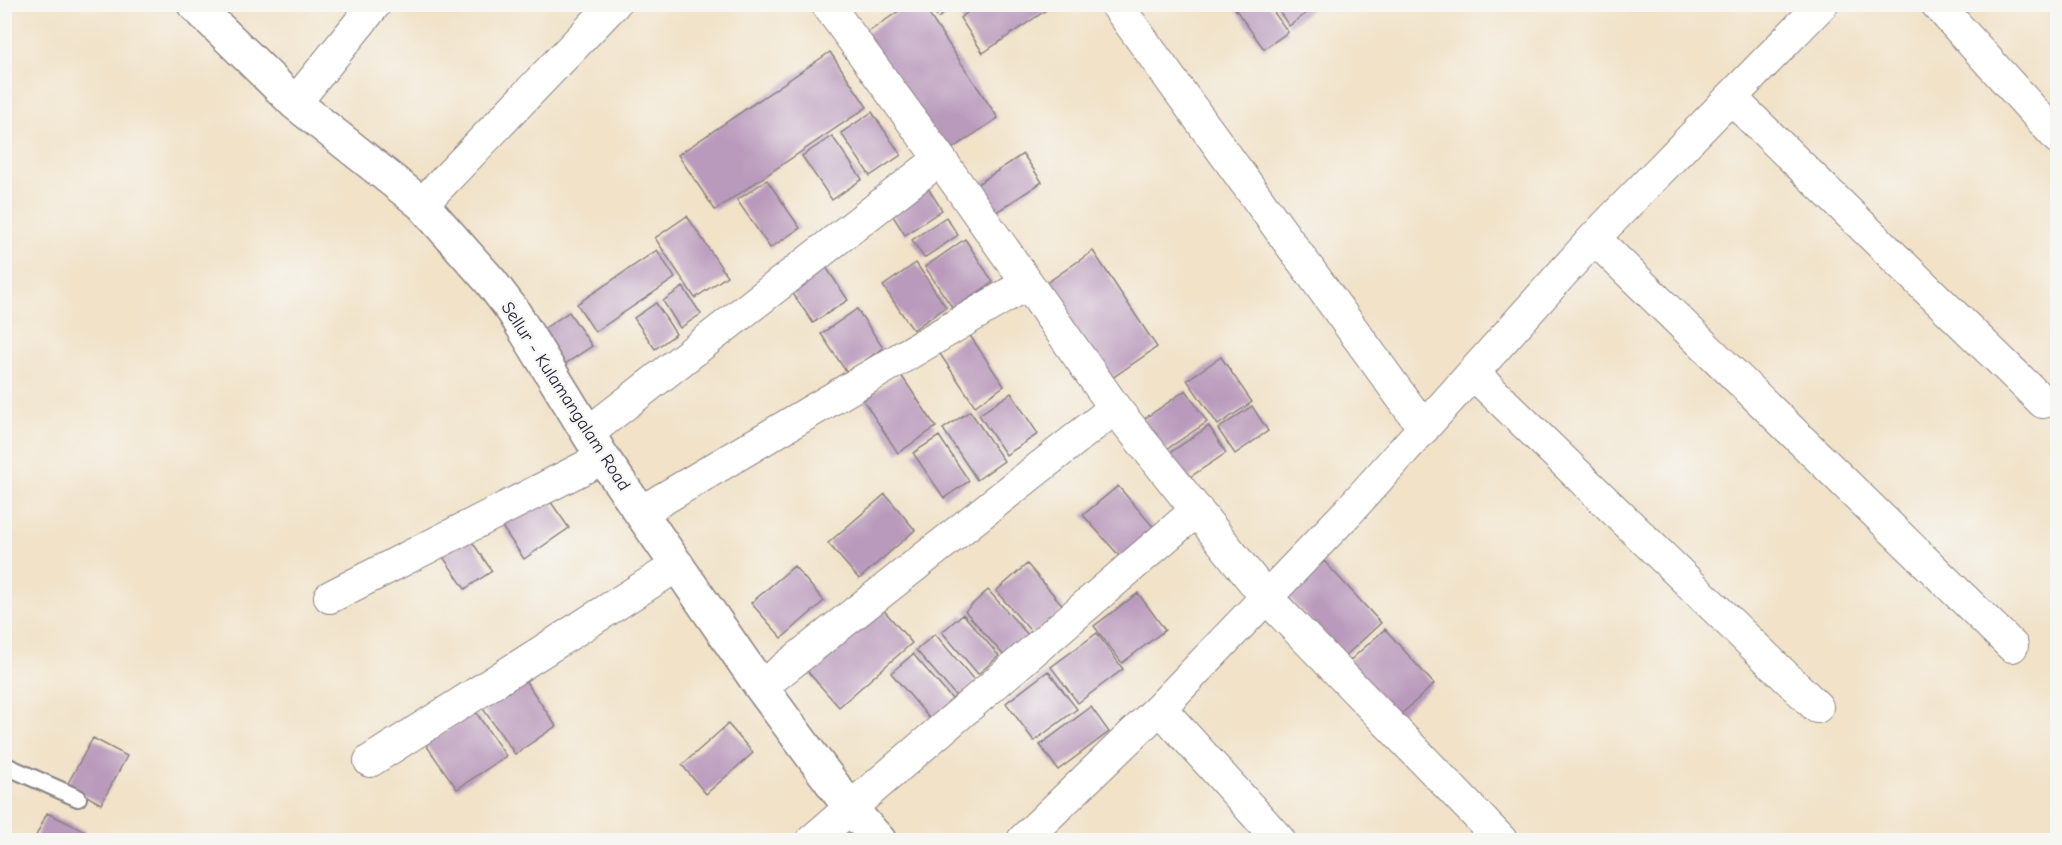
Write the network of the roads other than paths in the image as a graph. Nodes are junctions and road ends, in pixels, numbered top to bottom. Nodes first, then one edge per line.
1 (194, 4) edge
2 (375, 4) edge
3 (614, 4) edge
4 (827, 4) edge
5 (1116, 4) edge
6 (1822, 4) edge
7 (1937, 4) edge
8 (1731, 98) junction
9 (295, 103) junction
10 (2058, 138) edge
11 (940, 159) junction
12 (422, 204) junction
13 (1594, 238) junction
14 (1026, 284) junction
15 (1473, 373) junction
16 (2043, 402) dead end
17 (1115, 408) junction
18 (1424, 428) junction
19 (595, 446) junction
20 (1197, 510) junction
21 (641, 512) junction
22 (678, 565) junction
23 (330, 597) dead end
24 (1266, 597) junction
25 (2012, 646) dead end
26 (761, 687) junction
27 (1817, 707) dead end
28 (1160, 708) junction
29 (370, 761) dead end
30 (4, 765) edge
31 (78, 798) dead end
32 (851, 809) junction
33 (813, 840) edge
34 (879, 840) edge
35 (1023, 840) edge
36 (1280, 840) edge
37 (1501, 840) edge

1 - 9 main road, Sellur - Kulamangalam Road
2 - 9 street
3 - 12 street
4 - 11 street
5 - 18 street
6 - 8 street
7 - 10 street
8 - 13 street
8 - 16 street
9 - 12 main road, Sellur - Kulamangalam Road
11 - 14 street
11 - 19 street
12 - 19 main road, Sellur - Kulamangalam Road
13 - 15 street
13 - 25 street
14 - 17 street
14 - 21 street
15 - 18 street
15 - 27 street
17 - 20 street
17 - 26 street
18 - 24 street
19 - 21 main road, Sellur - Kulamangalam Road
19 - 23 street
20 - 24 street
20 - 32 street
21 - 22 main road, Sellur - Kulamangalam Road
22 - 26 main road, Sellur - Kulamangalam Road
22 - 29 street
24 - 28 street
24 - 37 street
26 - 32 main road, Sellur - Kulamangalam Road
28 - 35 street
28 - 36 street
30 - 31 lane
32 - 33 street
32 - 34 main road, Sellur - Kulamangalam Road

